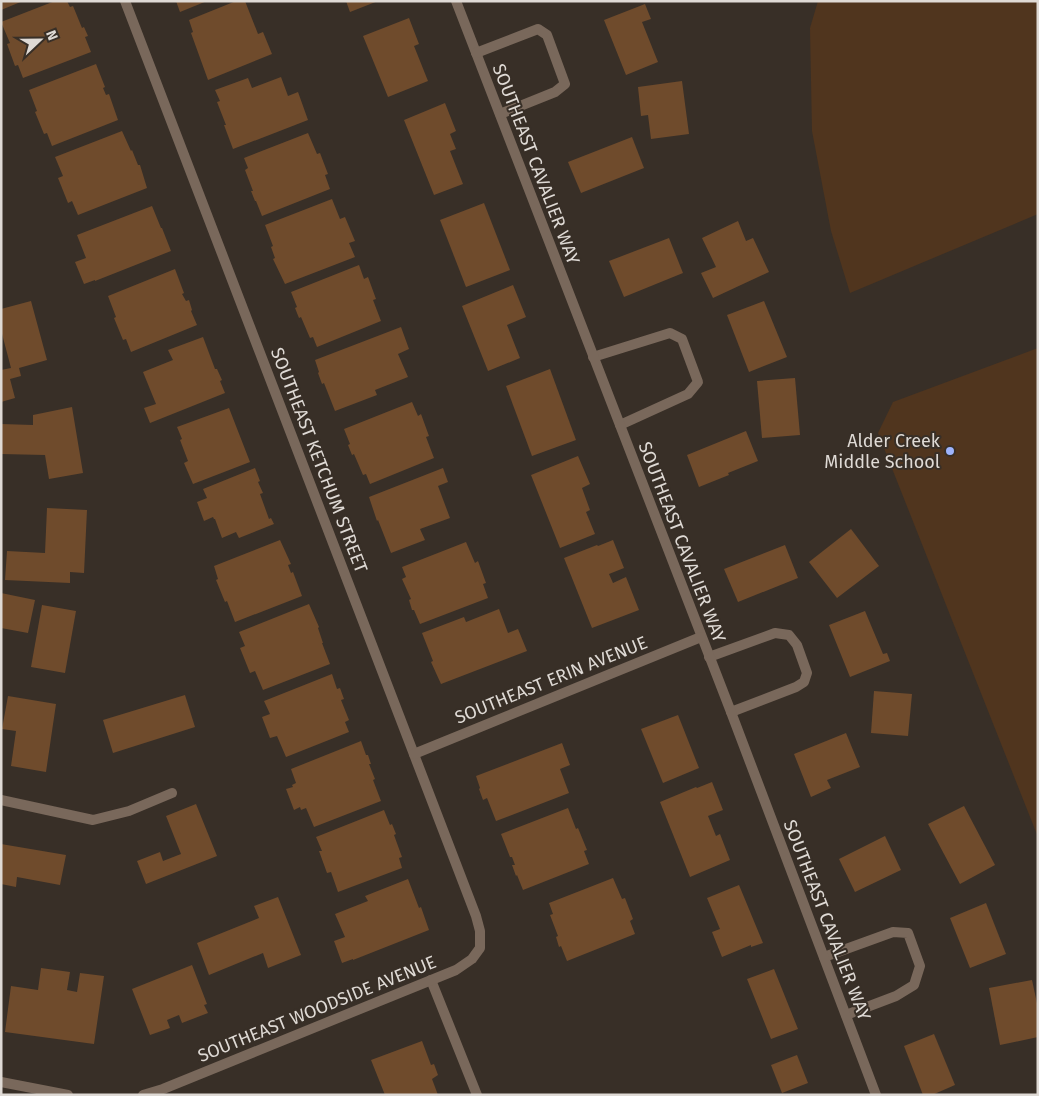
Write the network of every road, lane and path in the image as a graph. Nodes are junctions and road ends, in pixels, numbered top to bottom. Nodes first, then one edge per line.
1 (125, 1) edge
2 (456, 1) edge
3 (476, 53) junction
4 (500, 114) junction
5 (593, 357) junction
6 (620, 425) junction
7 (701, 637) junction
8 (709, 657) junction
9 (731, 712) junction
10 (414, 754) junction
11 (172, 793) dead end
12 (1, 800) edge
13 (480, 931) joint
14 (824, 958) junction
15 (431, 980) junction
16 (846, 1015) junction
17 (1, 1082) edge
18 (68, 1095) edge
19 (143, 1095) edge
20 (478, 1095) edge
21 (876, 1095) edge

1 - 10 street, SOUTHEAST KETCHUM STREET
2 - 3 street, SOUTHEAST CAVALIER WAY
3 - 4 street, SOUTHEAST CAVALIER WAY
3 - 4 street
4 - 5 street, SOUTHEAST CAVALIER WAY
5 - 6 street, SOUTHEAST CAVALIER WAY
5 - 6 street
6 - 7 street, SOUTHEAST CAVALIER WAY
7 - 8 street, SOUTHEAST CAVALIER WAY
7 - 10 street, SOUTHEAST ERIN AVENUE
8 - 9 street, SOUTHEAST CAVALIER WAY
8 - 9 street
9 - 14 street, SOUTHEAST CAVALIER WAY
10 - 13 street, SOUTHEAST KETCHUM STREET
11 - 12 street
13 - 15 street, SOUTHEAST WOODSIDE AVENUE
14 - 16 street, SOUTHEAST CAVALIER WAY
14 - 16 street
15 - 19 street, SOUTHEAST WOODSIDE AVENUE
15 - 20 street
16 - 21 street, SOUTHEAST CAVALIER WAY
17 - 18 street

